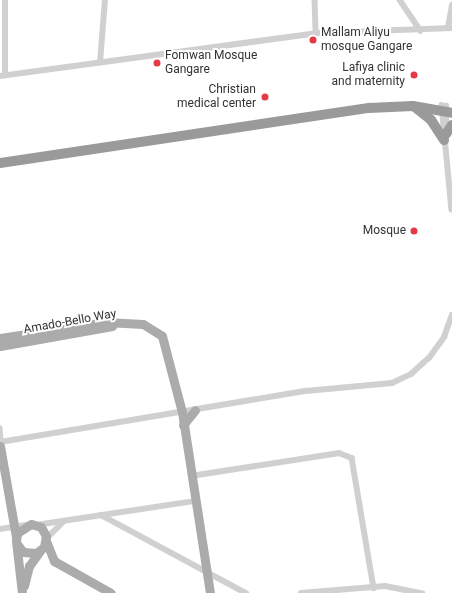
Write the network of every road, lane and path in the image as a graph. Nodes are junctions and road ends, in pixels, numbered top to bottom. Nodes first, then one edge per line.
1 (5, 0) edge
2 (105, 0) edge
3 (315, 0) edge
4 (400, 0) edge
5 (452, 5) edge
6 (450, 28) edge
7 (421, 30) junction
8 (316, 34) junction
9 (2, 43) edge
10 (100, 63) junction
11 (2, 75) edge
12 (413, 106) junction
13 (446, 109) edge
14 (452, 125) edge
15 (445, 137) junction
16 (0, 157) edge
17 (0, 163) edge
18 (452, 210) edge
19 (452, 315) edge
20 (131, 323) junction
21 (0, 338) edge
22 (0, 346) edge
23 (195, 410) junction
24 (182, 412) junction
25 (183, 425) junction
26 (0, 428) edge
27 (0, 443) edge
28 (0, 460) edge
29 (6, 473) junction
30 (191, 476) junction
31 (195, 501) junction
32 (11, 506) junction
33 (101, 515) junction
34 (66, 522) junction
35 (31, 524) junction
36 (14, 526) junction
37 (0, 529) edge
38 (46, 540) junction
39 (16, 541) junction
40 (35, 554) junction
41 (64, 568) junction
42 (207, 571) junction
43 (371, 590) edge
44 (22, 593) edge
45 (111, 593) edge
46 (210, 593) edge
47 (246, 593) edge
48 (301, 593) edge
49 (422, 593) edge

1 - 9 street
2 - 10 street
3 - 8 street
4 - 7 street
5 - 6 street
6 - 7 street
7 - 8 street
8 - 10 street
9 - 11 street
10 - 11 street
12 - 13 highway
12 - 15 highway
12 - 17 highway
13 - 15 street
13 - 16 highway
14 - 15 highway
15 - 18 street
19 - 23 street
20 - 21 main road, Amado-Bello Way
20 - 22 main road, Amado-Bello Way
20 - 24 main road
23 - 24 street
23 - 25 main road
24 - 25 main road
24 - 27 street
25 - 30 main road
26 - 27 street
27 - 29 main road
28 - 29 main road
29 - 32 main road
30 - 31 main road
30 - 43 street
31 - 33 street
31 - 42 main road
32 - 35 main road
32 - 36 main road
33 - 34 street
33 - 42 street
34 - 35 street
34 - 38 street
35 - 36 street
35 - 38 main road
35 - 39 main road
36 - 37 street
36 - 39 main road
38 - 40 main road
38 - 41 main road
39 - 40 main road
39 - 44 main road
40 - 41 main road
40 - 44 main road
41 - 45 main road
42 - 46 main road
42 - 47 street
43 - 48 street
43 - 49 street

